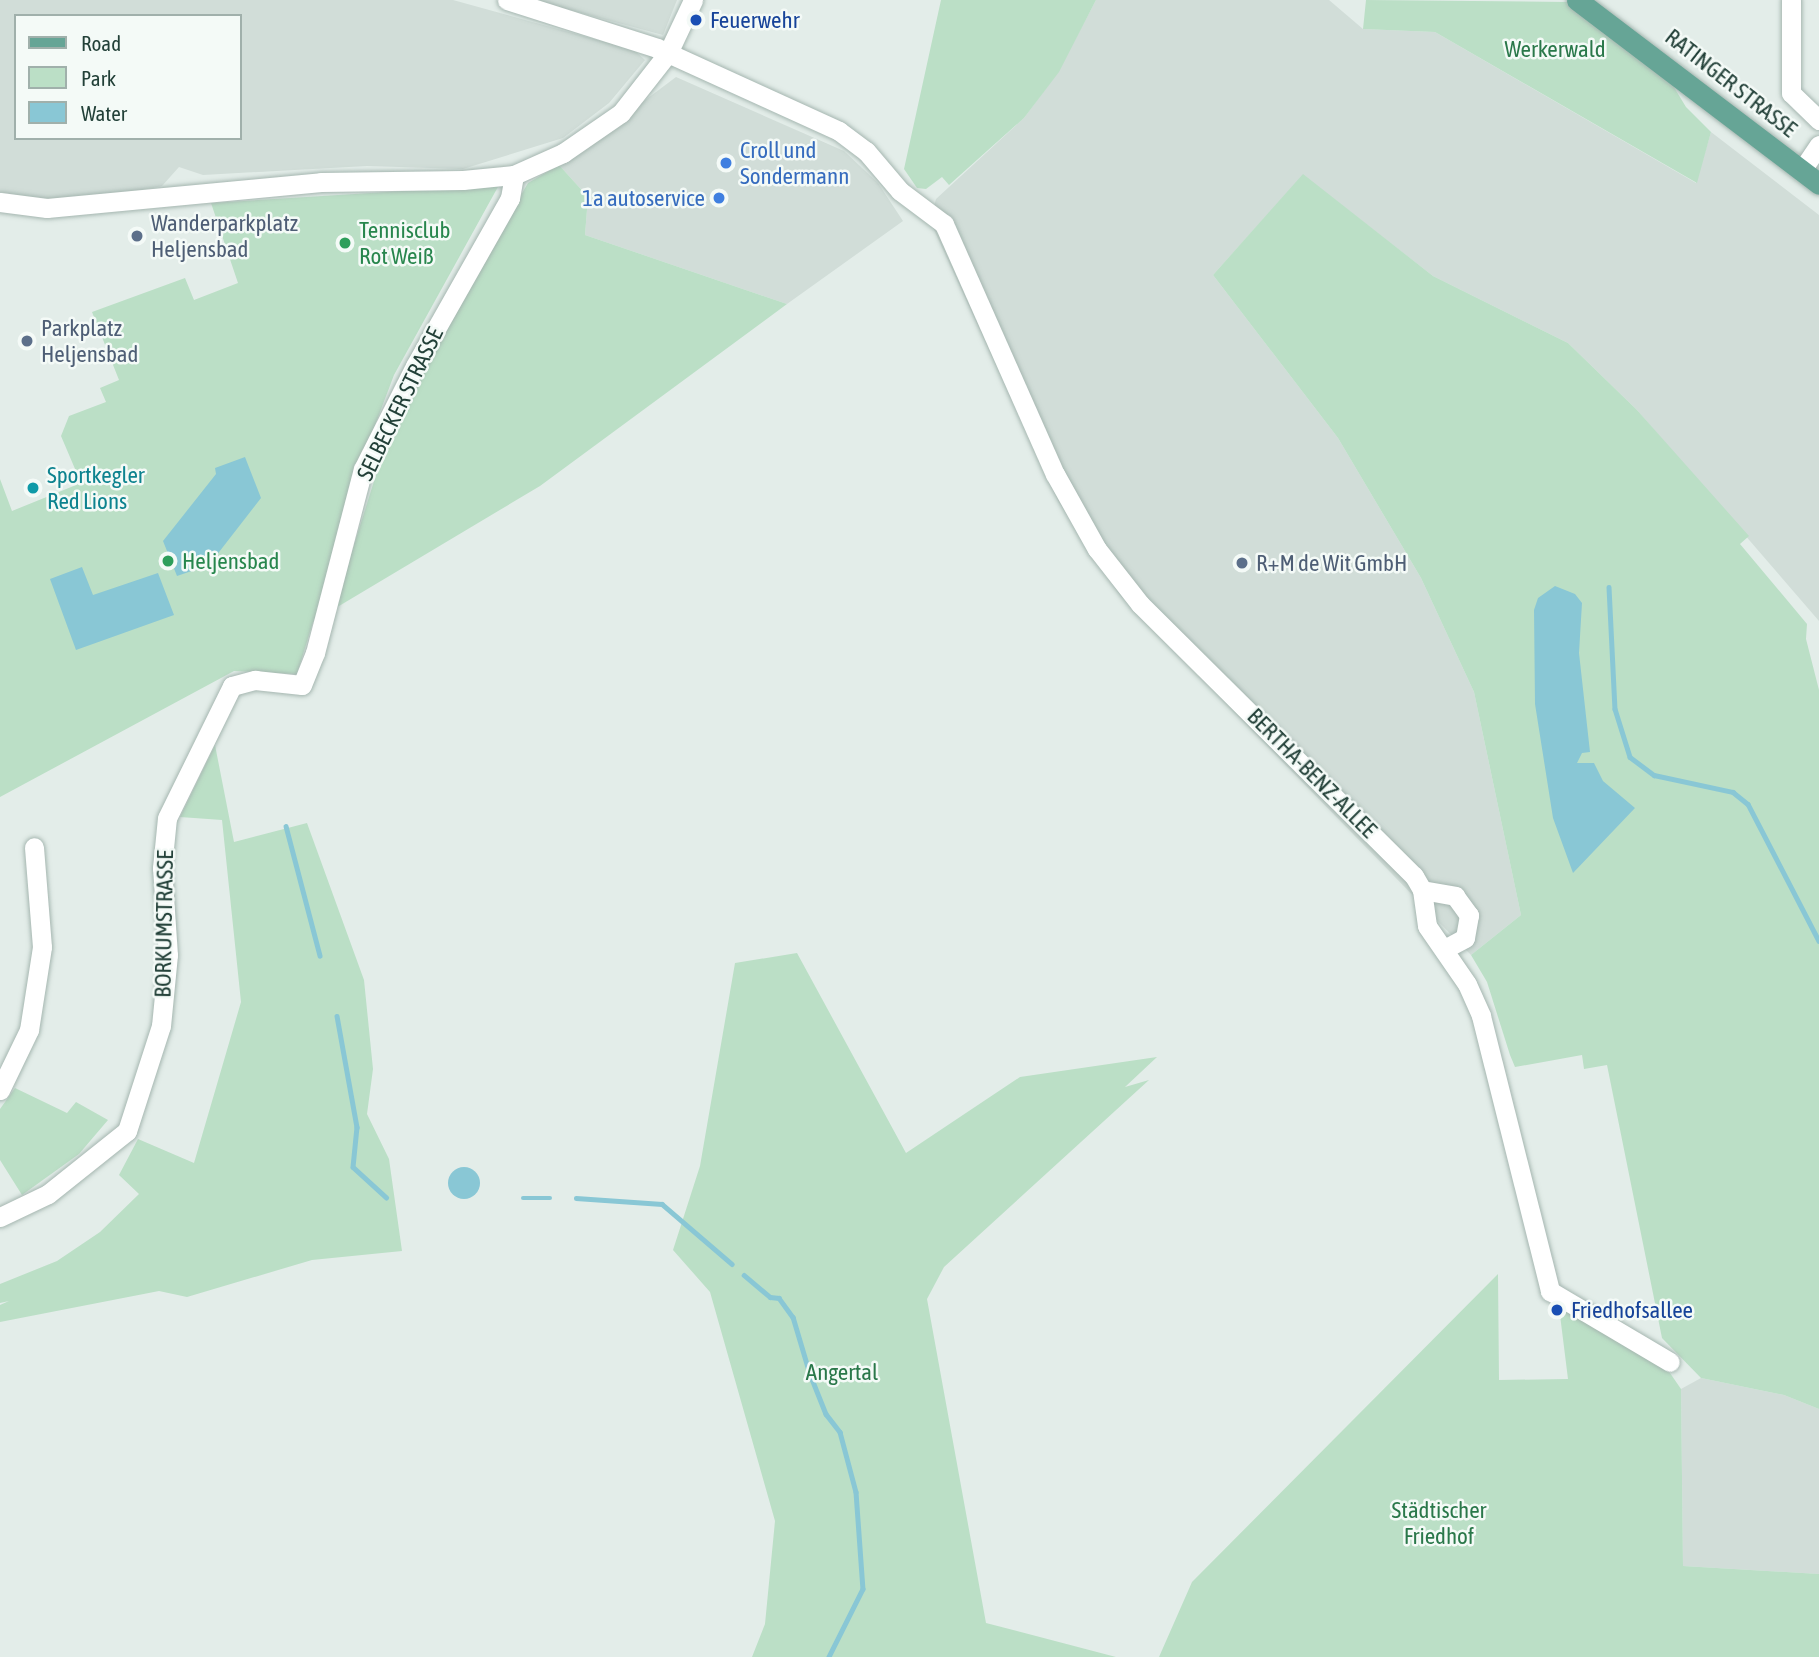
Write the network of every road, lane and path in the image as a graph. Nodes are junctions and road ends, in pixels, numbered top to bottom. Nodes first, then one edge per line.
1 (507, 0) edge
2 (693, 0) edge
3 (1577, 0) edge
4 (1791, 0) edge
5 (668, 53) junction
6 (1819, 120) edge
7 (1819, 145) edge
8 (1802, 170) junction
9 (514, 175) junction
10 (1819, 184) edge
11 (0, 202) edge
12 (302, 685) joint
13 (34, 847) dead end
14 (1422, 890) junction
15 (1444, 949) junction
16 (0, 1090) edge
17 (0, 1217) edge
18 (1670, 1362) dead end

1 - 5 street, BERTHA-BENZ-ALLEE
2 - 5 street
3 - 8 main road, RATINGER STRASSE
4 - 6 street
5 - 9 street
5 - 14 street, BERTHA-BENZ-ALLEE
7 - 8 street
8 - 10 main road, RATINGER STRASSE
9 - 11 street
9 - 12 street, SELBECKER STRASSE
12 - 17 street, BORKUMSTRASSE
13 - 16 street
14 - 15 street, BERTHA-BENZ-ALLEE
14 - 15 street
15 - 18 street, BERTHA-BENZ-ALLEE

